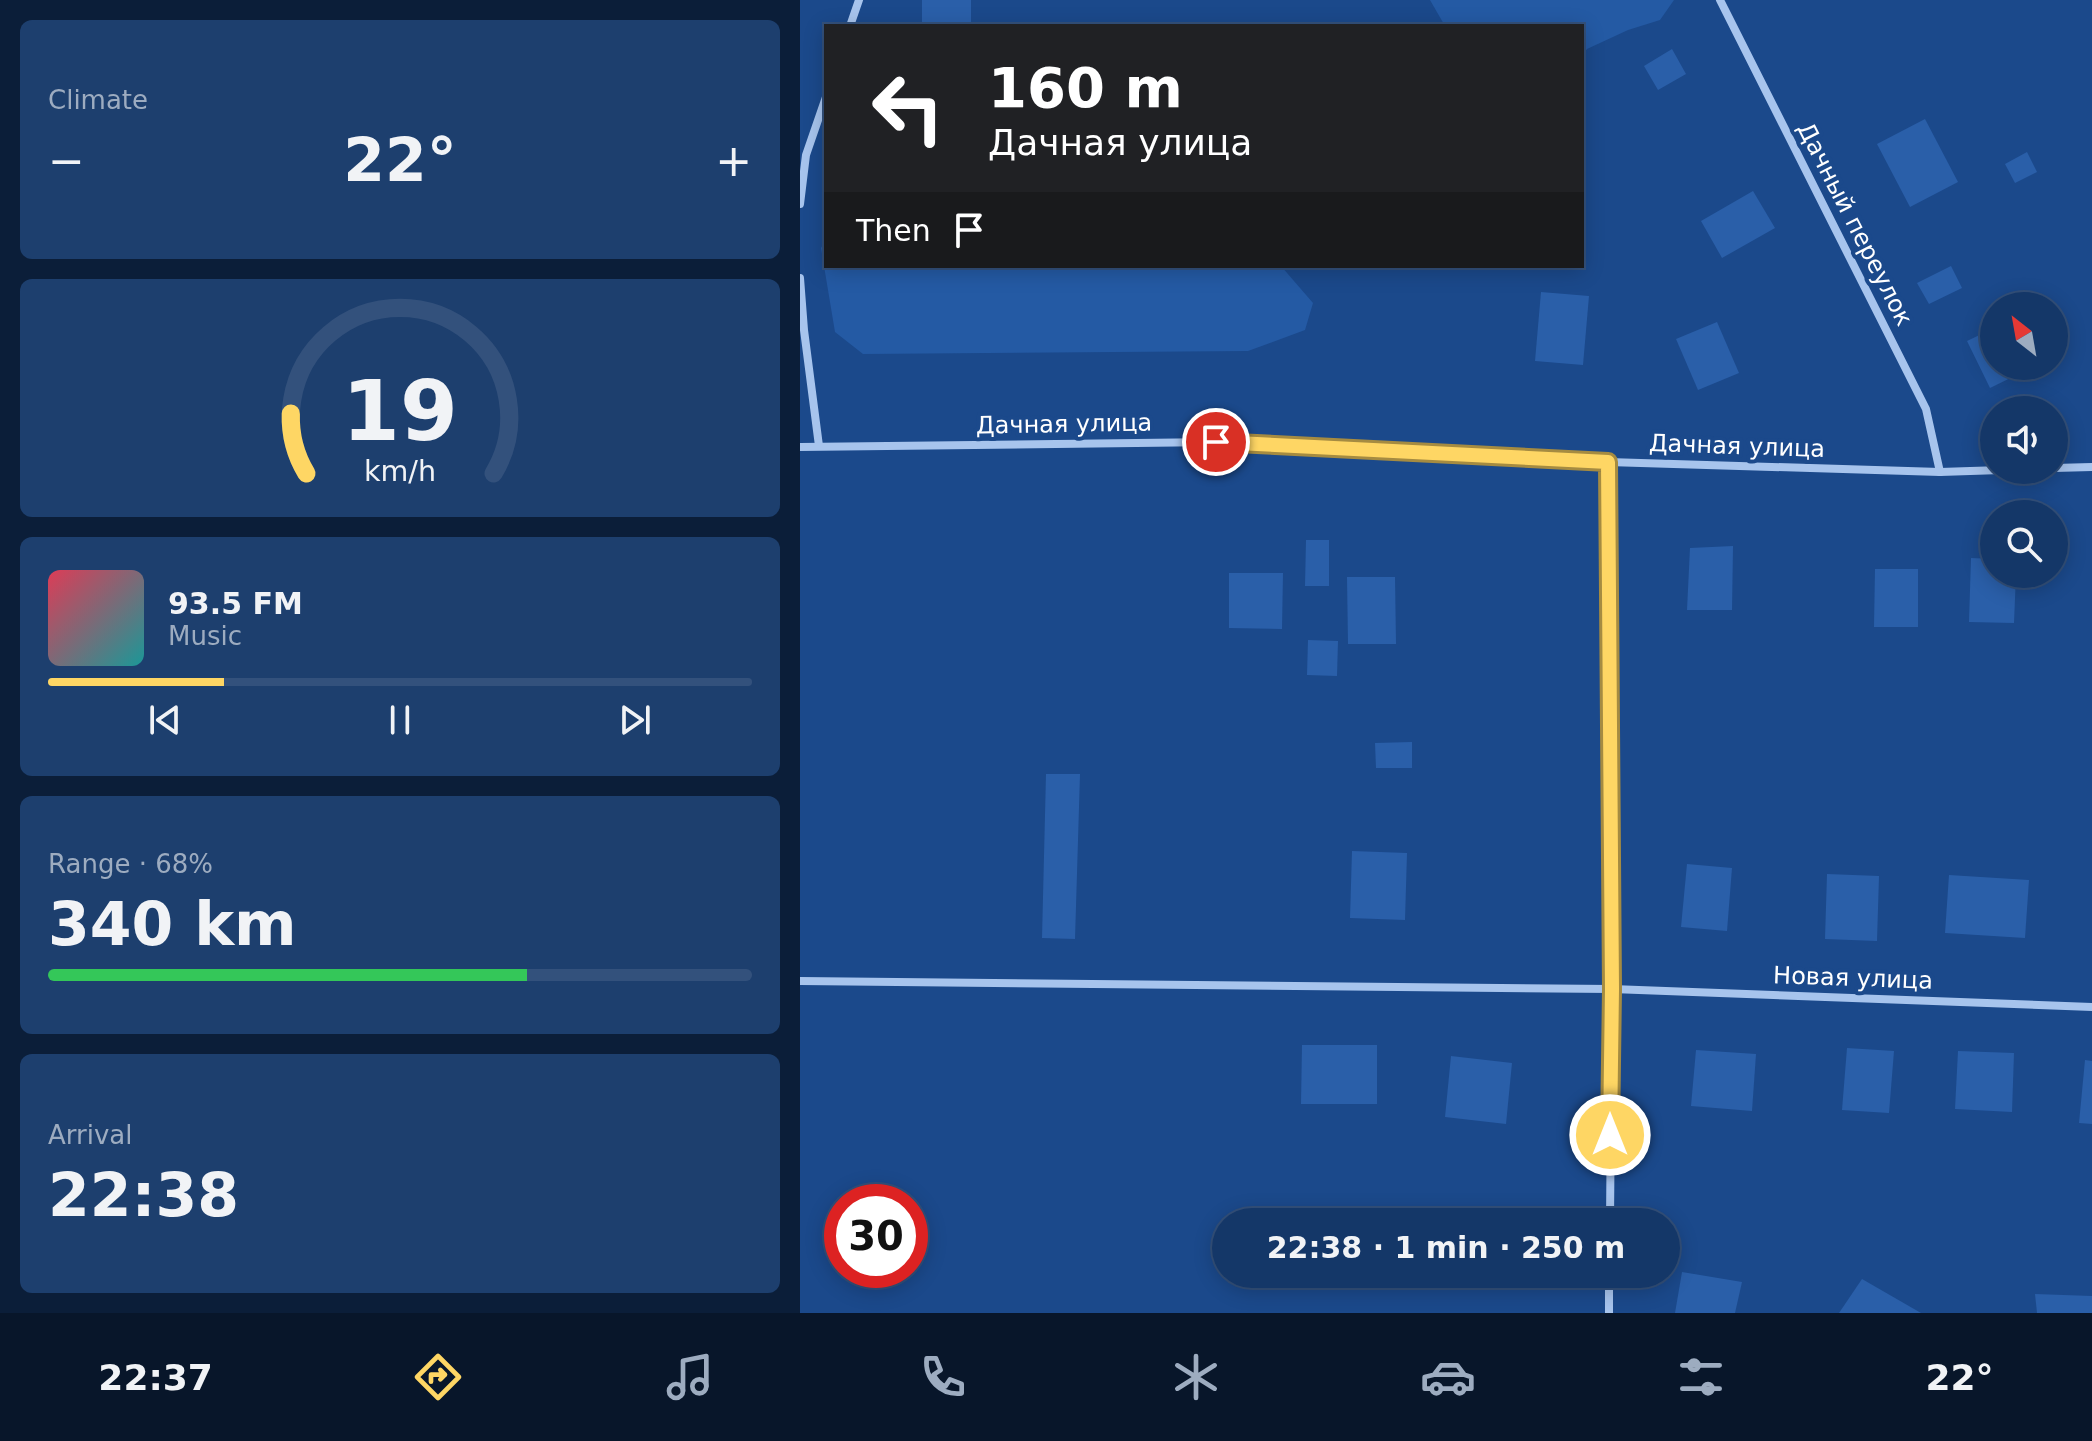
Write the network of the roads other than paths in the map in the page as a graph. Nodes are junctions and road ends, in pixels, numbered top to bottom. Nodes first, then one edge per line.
1 (859, 0) edge
2 (1720, 0) edge
3 (851, 24) edge
4 (824, 103) edge
5 (800, 204) edge
6 (800, 278) edge
7 (819, 446) junction
8 (800, 447) edge
9 (1608, 462) junction
10 (2092, 467) edge
11 (2068, 468) edge
12 (1980, 471) edge
13 (1940, 472) junction
14 (800, 981) edge
15 (1612, 989) junction
16 (2092, 1007) edge
17 (1610, 1208) edge
18 (1609, 1288) edge
19 (1609, 1313) edge

1 - 3 street
2 - 13 street, Дачный переулок
4 - 5 street
6 - 7 street
7 - 8 street, Дачная улица
7 - 9 street, Дачная улица
9 - 13 street, Дачная улица
9 - 15 street
10 - 11 street
12 - 13 street, Дачная улица
14 - 15 street, Новая улица
15 - 16 street, Новая улица
15 - 17 street
18 - 19 street

